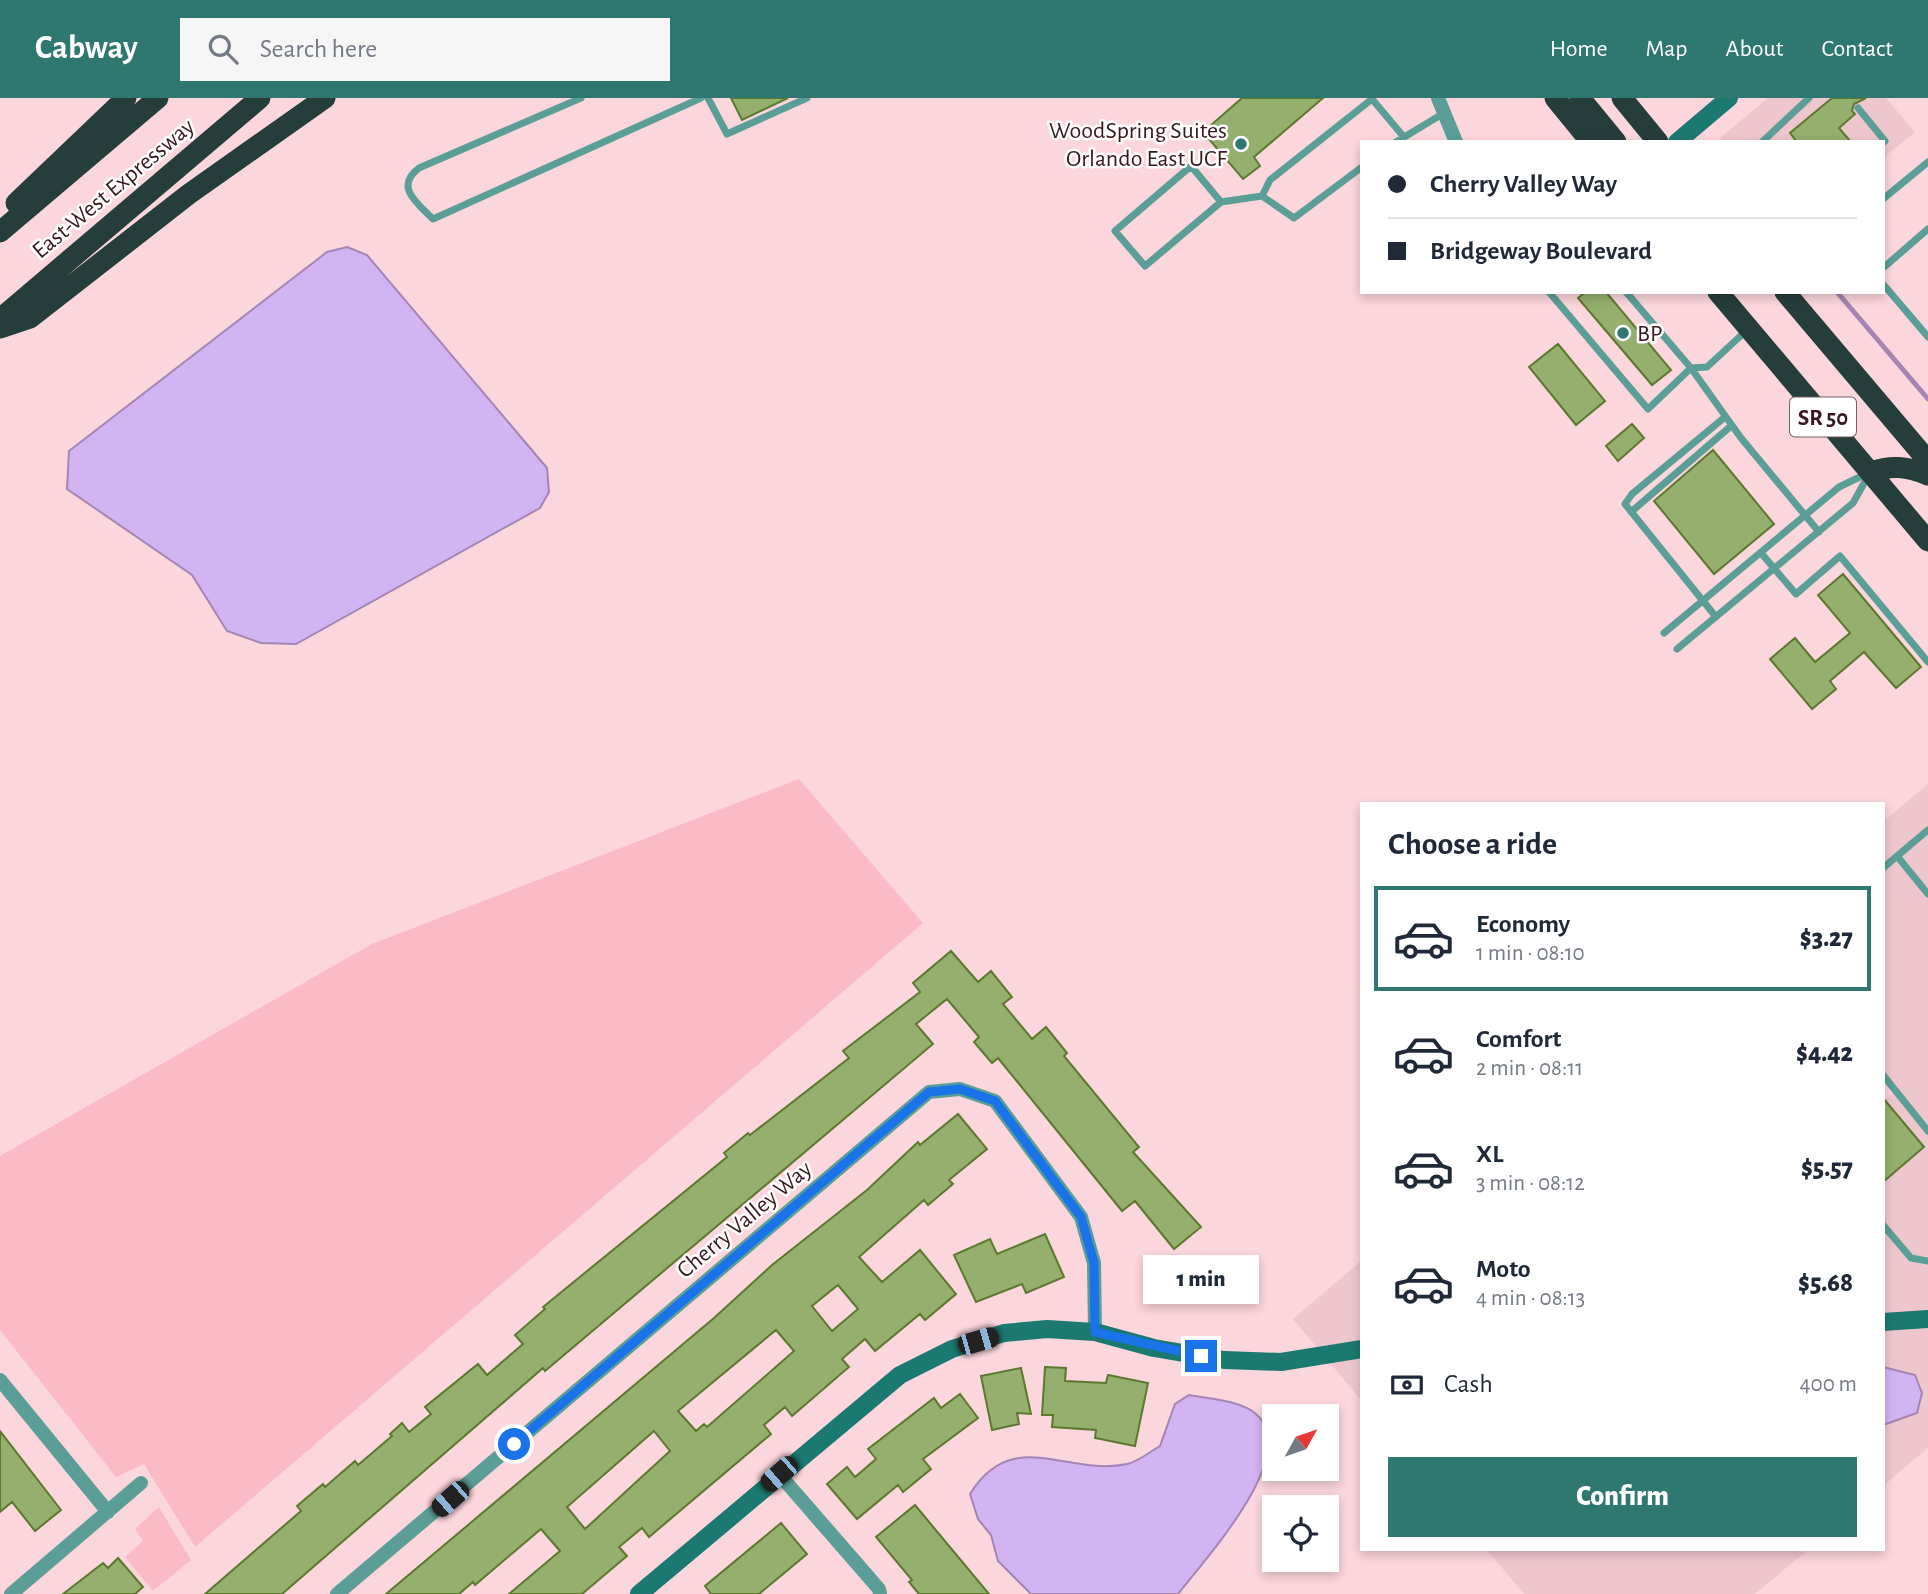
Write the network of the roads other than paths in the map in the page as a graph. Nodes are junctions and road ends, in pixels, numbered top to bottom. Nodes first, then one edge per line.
1 (126, 98) edge
2 (158, 98) edge
3 (260, 98) edge
4 (325, 98) edge
5 (581, 98) edge
6 (701, 98) edge
7 (708, 98) edge
8 (807, 98) edge
9 (1438, 98) edge
10 (1555, 98) edge
11 (1580, 98) edge
12 (1622, 98) edge
13 (1728, 98) edge
14 (1809, 98) edge
15 (1858, 108) dead end
16 (1444, 113) junction
17 (1403, 136) junction
18 (1398, 140) edge
19 (1455, 140) edge
20 (1589, 140) edge
21 (1614, 140) edge
22 (1656, 140) edge
23 (1679, 140) edge
24 (1762, 140) edge
25 (1884, 140) edge
26 (1928, 162) edge
27 (1360, 168) edge
28 (1262, 196) junction
29 (1885, 198) edge
30 (1221, 202) junction
31 (0, 218) edge
32 (1928, 229) edge
33 (0, 232) edge
34 (1885, 266) edge
35 (1885, 286) edge
36 (1551, 294) edge
37 (1628, 294) edge
38 (1720, 294) edge
39 (1787, 294) edge
40 (0, 320) edge
41 (0, 328) edge
42 (1749, 329) junction
43 (1928, 337) edge
44 (1691, 368) junction
45 (1725, 417) junction
46 (1731, 426) junction
47 (1928, 461) edge
48 (1870, 472) junction
49 (1928, 475) edge
50 (1631, 512) junction
51 (1805, 516) junction
52 (1819, 532) junction
53 (1928, 541) edge
54 (1761, 553) junction
55 (1774, 570) junction
56 (1703, 602) junction
57 (1716, 617) junction
58 (1664, 633) dead end
59 (1677, 649) dead end
60 (1928, 662) edge
61 (1928, 830) edge
62 (1897, 856) junction
63 (1885, 866) edge
64 (1928, 894) edge
65 (1885, 1077) edge
66 (1928, 1131) edge
67 (1885, 1227) edge
68 (1928, 1261) edge
69 (1928, 1319) edge
70 (1885, 1321) edge
71 (1095, 1332) junction
72 (1360, 1349) edge
73 (0, 1380) edge
74 (779, 1474) junction
75 (141, 1483) dead end
76 (108, 1512) junction
77 (11, 1594) edge
78 (337, 1594) edge
79 (639, 1594) edge
80 (880, 1594) edge

1 - 31 highway
2 - 33 highway, East-West Expressway
3 - 40 highway, East-West Expressway
4 - 41 highway
5 - 6 lane
7 - 8 lane
9 - 16 street
10 - 20 highway
11 - 21 highway
12 - 22 highway
13 - 23 street
14 - 24 lane
15 - 25 lane
16 - 17 lane
16 - 19 street
17 - 18 lane
17 - 28 lane
26 - 29 lane
27 - 28 lane
28 - 30 lane
30 - 30 lane
32 - 34 lane
35 - 43 lane
36 - 44 lane
37 - 44 lane
38 - 42 highway, SR 50
39 - 47 highway, SR 50
42 - 44 lane
42 - 48 highway, SR 50
44 - 45 lane
45 - 46 lane
45 - 50 lane
46 - 50 lane
46 - 51 lane
48 - 49 highway
48 - 51 lane
48 - 52 lane
48 - 53 highway, SR 50
50 - 56 lane
51 - 52 lane
51 - 54 lane
52 - 55 lane
54 - 55 lane
54 - 56 lane
55 - 57 lane
55 - 60 lane
56 - 57 lane
56 - 58 lane
57 - 59 lane
61 - 62 lane
62 - 63 lane
62 - 64 lane
65 - 66 lane
67 - 68 lane
69 - 70 street
71 - 72 street
71 - 74 street
71 - 78 street, Cherry Valley Way
73 - 76 street
74 - 79 street
74 - 80 street
75 - 76 street
76 - 77 street

